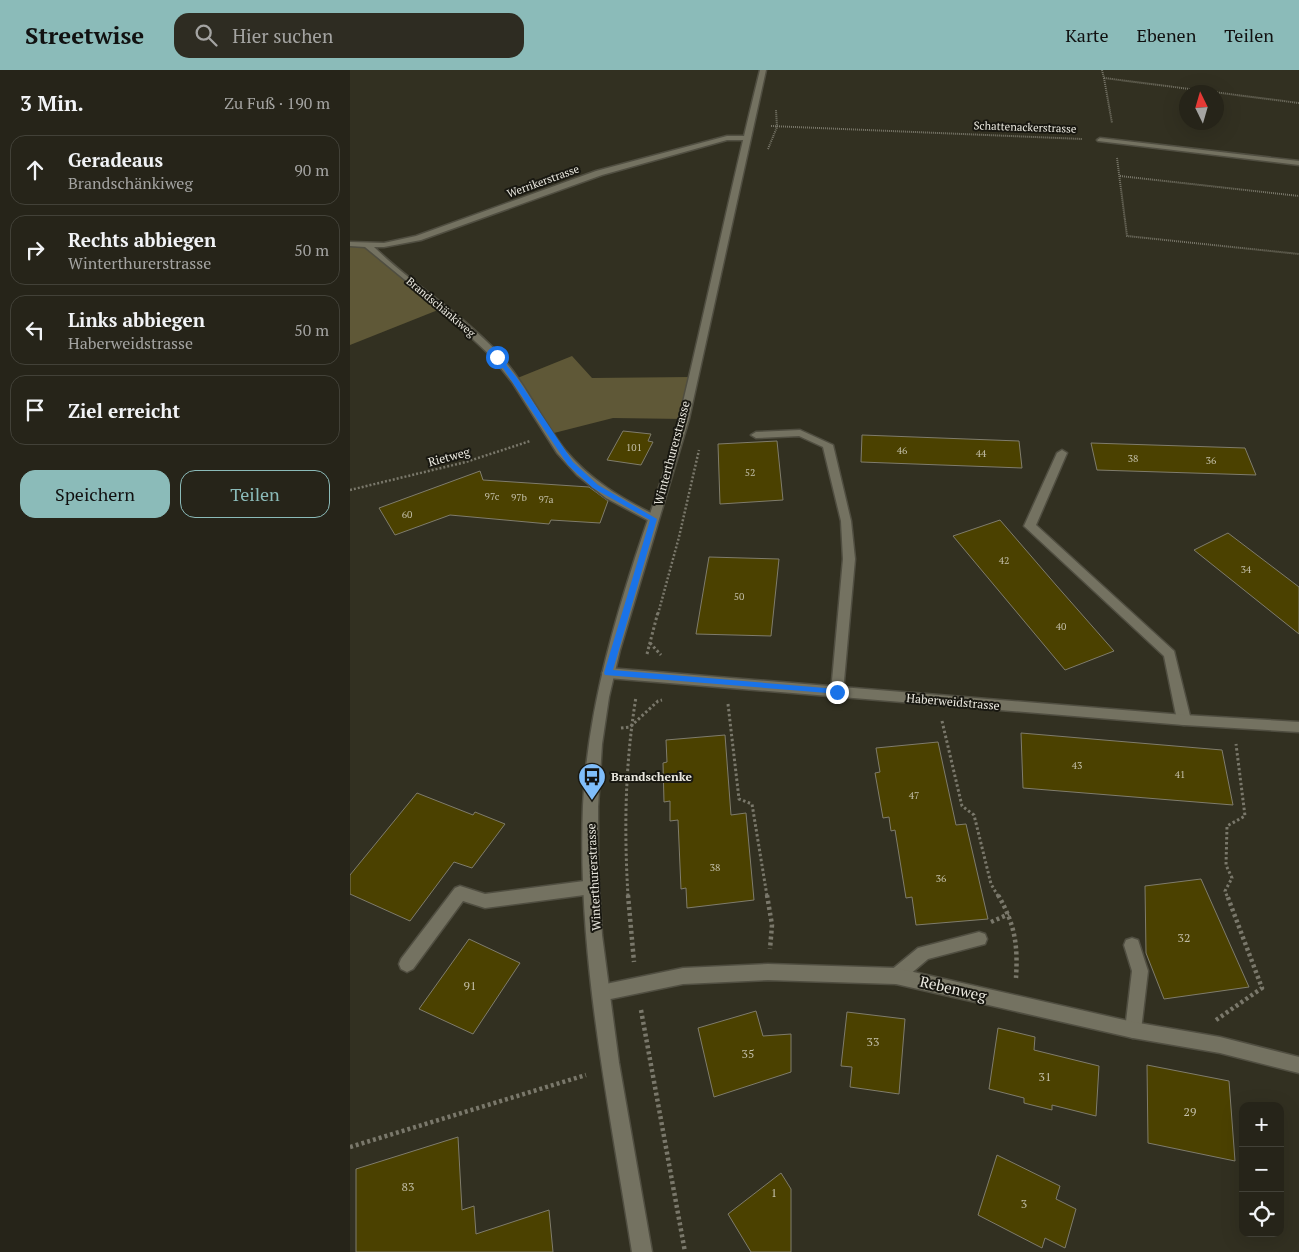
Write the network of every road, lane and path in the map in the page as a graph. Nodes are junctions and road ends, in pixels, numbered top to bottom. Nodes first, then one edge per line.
1 (763, 70) edge
2 (1102, 70) edge
3 (1104, 78) junction
4 (1299, 103) edge
5 (749, 126) junction
6 (745, 138) junction
7 (1100, 140) joint
8 (1115, 142) junction
9 (1299, 163) edge
10 (1120, 176) junction
11 (1299, 196) edge
12 (350, 244) edge
13 (368, 246) junction
14 (1299, 254) edge
15 (550, 434) junction
16 (756, 435) dead end
17 (1062, 453) dead end
18 (350, 490) edge
19 (653, 519) junction
20 (608, 673) junction
21 (681, 678) junction
22 (837, 692) junction
23 (728, 700) dead end
24 (937, 700) junction
25 (1184, 720) junction
26 (1234, 724) junction
27 (630, 727) dead end
28 (1299, 728) edge
29 (592, 887) junction
30 (979, 938) dead end
31 (1132, 945) dead end
32 (407, 964) dead end
33 (768, 972) junction
34 (896, 976) junction
35 (602, 993) junction
36 (1014, 1003) junction
37 (1133, 1030) junction
38 (1220, 1045) junction
39 (1299, 1065) edge
40 (613, 1067) junction
41 (350, 1147) edge
42 (642, 1252) edge

1 - 5 street, Winterthurerstrasse
2 - 3 path
3 - 4 path
3 - 8 path
5 - 6 street, Winterthurerstrasse
5 - 7 path, Schattenackerstrasse
6 - 13 street, Werrikerstrasse
6 - 19 street, Winterthurerstrasse
7 - 8 street
8 - 9 street
8 - 10 path
10 - 11 path
10 - 14 path
12 - 13 street, Werrikerstrasse
13 - 15 street, Brandschänkiweg
15 - 18 path, Rietweg
15 - 19 street, Brandschänkiweg
16 - 22 street
17 - 25 street
19 - 20 street, Winterthurerstrasse
20 - 21 street, Haberweidstrasse
20 - 29 street, Winterthurerstrasse
21 - 22 street, Haberweidstrasse
21 - 27 path
22 - 24 street, Haberweidstrasse
23 - 33 path
24 - 25 street, Haberweidstrasse
24 - 36 path
25 - 26 street, Haberweidstrasse
26 - 28 street, Haberweidstrasse
26 - 38 path
29 - 32 street
29 - 35 street, Winterthurerstrasse
30 - 34 street
31 - 37 street
33 - 34 street, Rebenweg
33 - 35 street, Rebenweg
34 - 36 street, Rebenweg
35 - 40 street, Winterthurerstrasse
36 - 37 street, Rebenweg
37 - 38 street, Rebenweg
38 - 39 street, Rebenweg
40 - 41 path
40 - 42 street, Winterthurerstrasse

